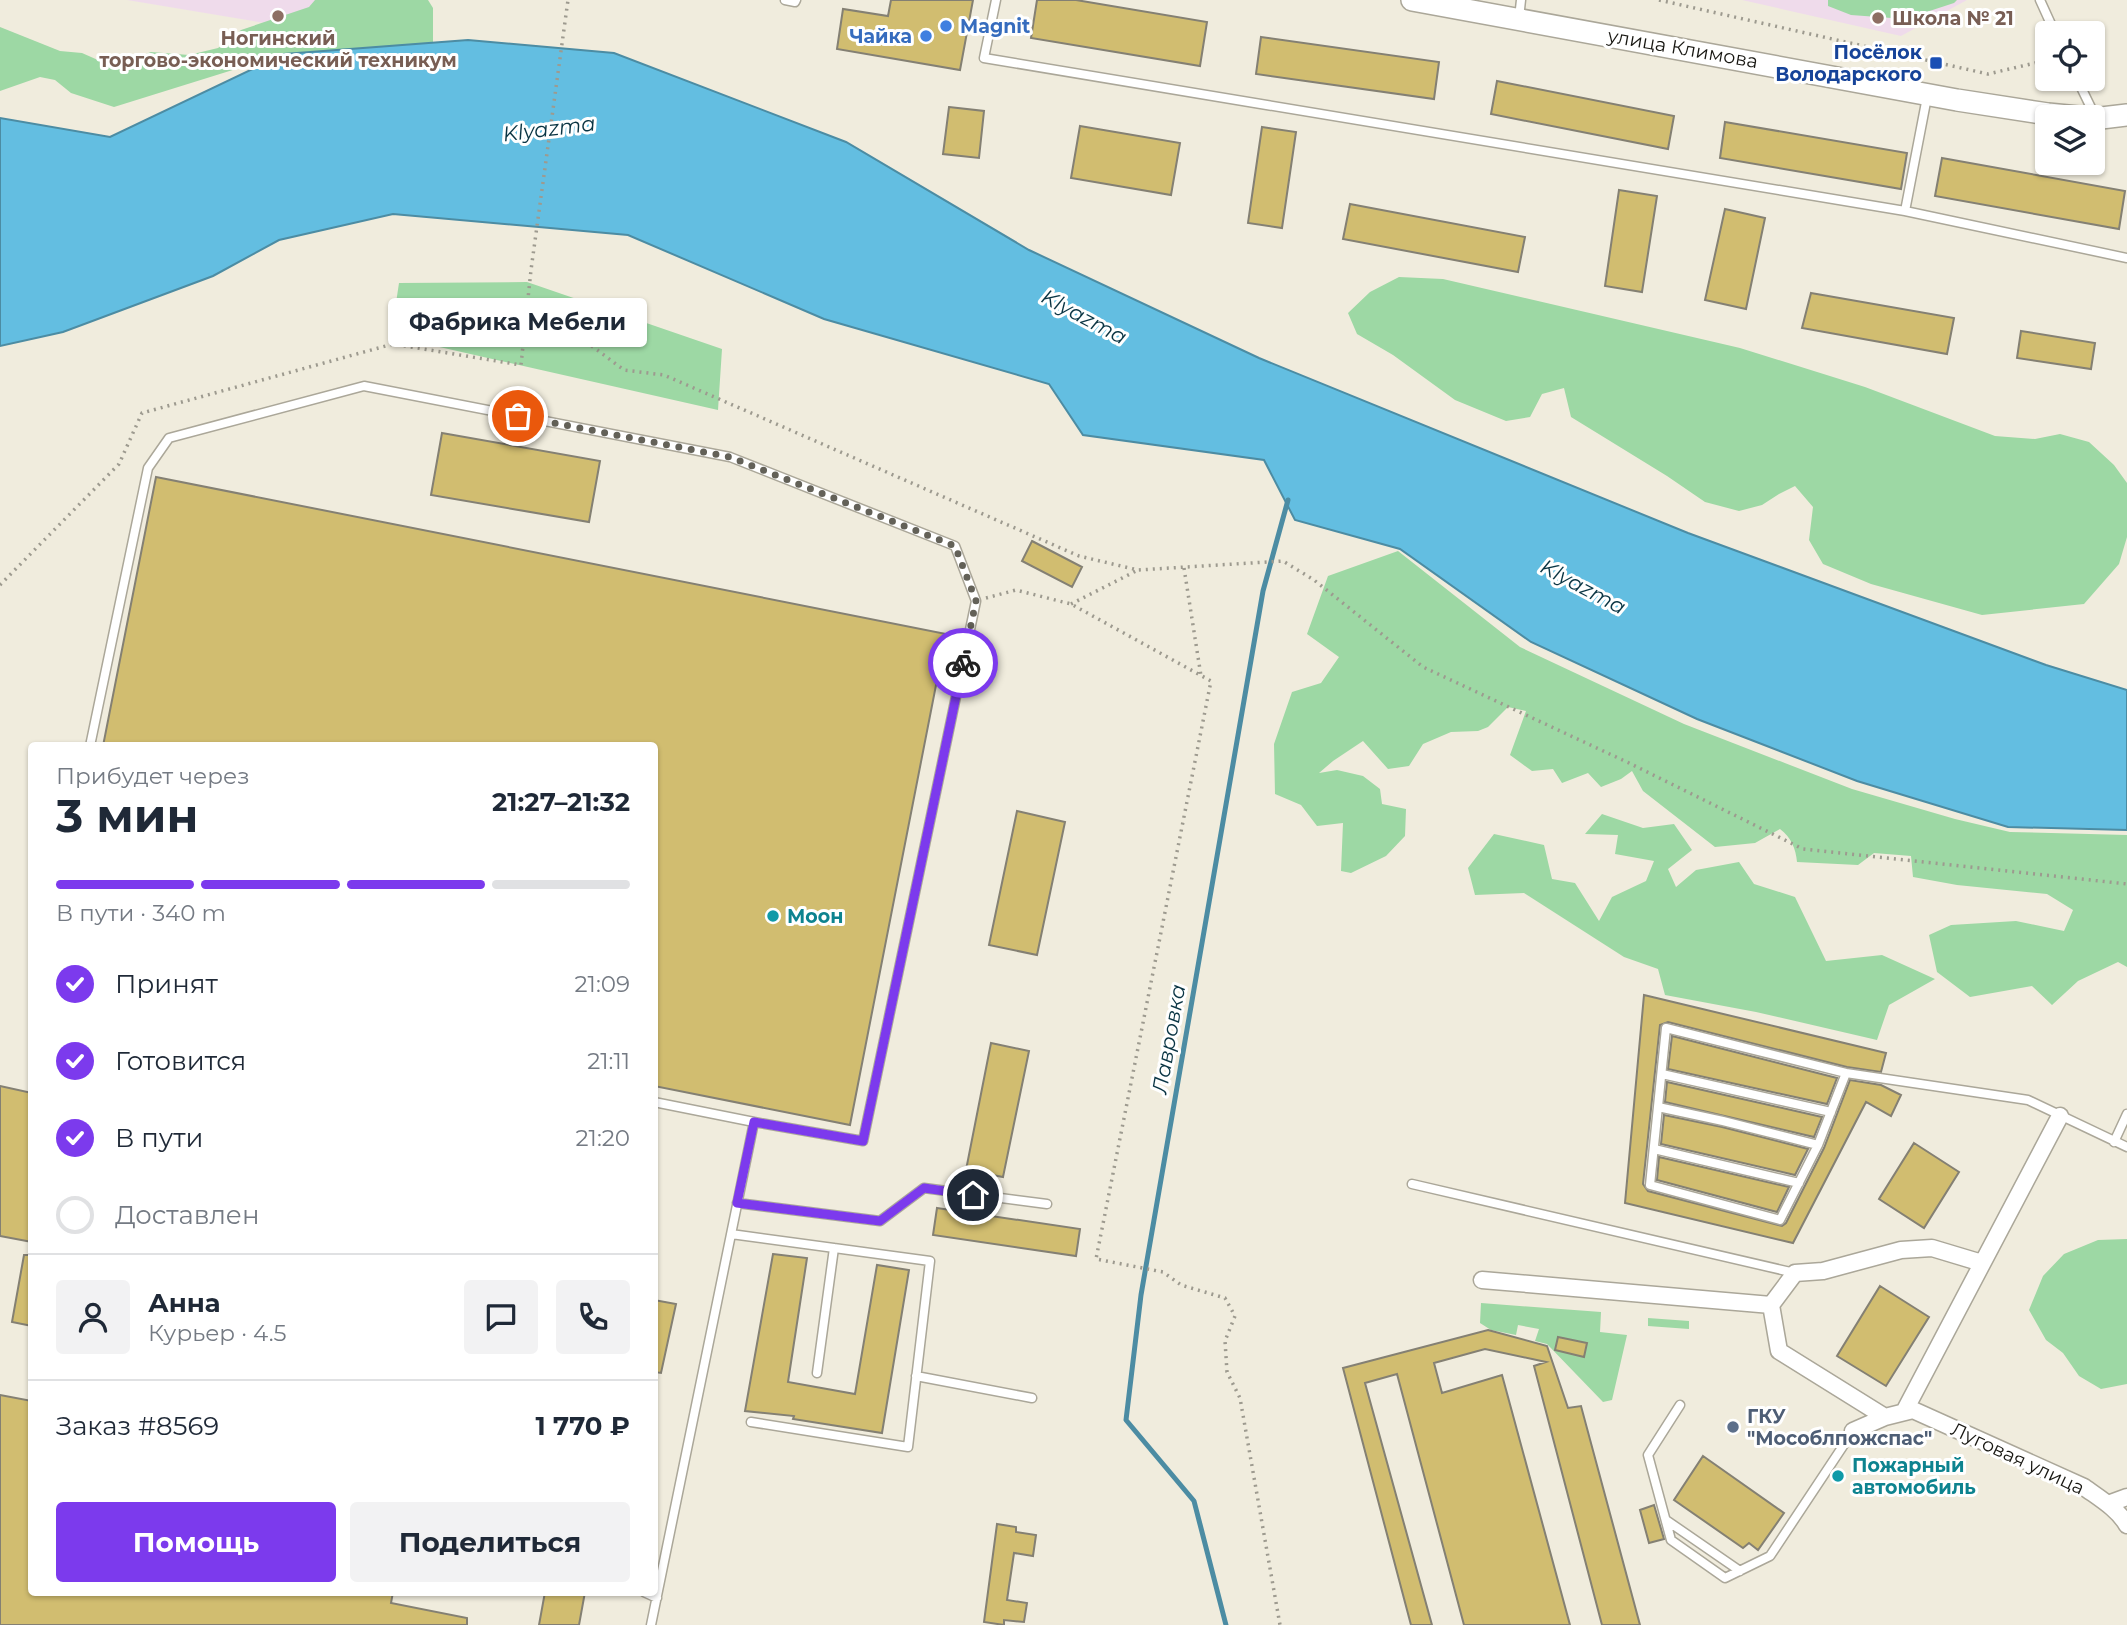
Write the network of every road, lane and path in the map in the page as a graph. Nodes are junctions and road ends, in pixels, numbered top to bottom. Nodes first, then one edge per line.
1 (568, 0) edge
2 (785, 0) edge
3 (796, 0) edge
4 (996, 0) edge
5 (1412, 0) edge
6 (1658, 0) edge
7 (2040, 0) edge
8 (1520, 9) edge
9 (2050, 21) edge
10 (2035, 63) edge
11 (1928, 93) junction
12 (2035, 112) edge
13 (2127, 115) edge
14 (2105, 117) edge
15 (1905, 211) junction
16 (2127, 258) edge
17 (529, 301) junction
18 (521, 365) dead end
19 (1184, 567) junction
20 (1138, 570) junction
21 (976, 601) junction
22 (1071, 604) junction
23 (1201, 676) junction
24 (91, 742) edge
25 (2127, 884) edge
26 (1846, 1073) junction
27 (1661, 1074) junction
28 (658, 1103) edge
29 (1658, 1107) junction
30 (1831, 1112) junction
31 (2127, 1114) edge
32 (2060, 1116) junction
33 (754, 1122) junction
34 (2114, 1142) junction
35 (1818, 1145) junction
36 (2127, 1147) edge
37 (1654, 1149) junction
38 (1799, 1183) junction
39 (1412, 1184) dead end
40 (737, 1203) junction
41 (1047, 1204) dead end
42 (731, 1234) junction
43 (834, 1248) junction
44 (1982, 1264) junction
45 (1795, 1273) junction
46 (1482, 1280) dead end
47 (1771, 1305) junction
48 (817, 1373) dead end
49 (916, 1376) junction
50 (1032, 1398) dead end
51 (1680, 1405) dead end
52 (1904, 1412) junction
53 (1885, 1417) junction
54 (751, 1422) dead end
55 (1853, 1431) joint
56 (2127, 1497) edge
57 (2108, 1504) junction
58 (1666, 1520) junction
59 (2127, 1525) edge
60 (1740, 1571) junction
61 (658, 1593) edge
62 (652, 1596) edge
63 (657, 1598) joint
64 (651, 1625) edge
65 (1280, 1625) edge

1 - 17 path
2 - 3 lane
4 - 15 lane
5 - 8 main road, улица Климова
6 - 10 path
7 - 9 lane
8 - 11 main road, улица Климова
11 - 12 main road, улица Климова
11 - 15 lane
13 - 14 main road, улица Климова
15 - 16 lane
17 - 18 path
17 - 20 path
19 - 20 path
19 - 23 path
19 - 25 path
20 - 22 path
21 - 22 path
21 - 24 lane
21 - 33 lane
22 - 23 path
23 - 65 path
26 - 27 lane
26 - 30 lane
26 - 32 lane
27 - 29 lane
27 - 30 lane
28 - 33 lane
29 - 35 lane
29 - 37 lane
30 - 35 lane
31 - 34 lane
32 - 34 lane
32 - 44 street
33 - 40 lane
34 - 36 lane
35 - 38 lane
37 - 38 lane
37 - 38 lane
39 - 45 lane
40 - 41 lane
40 - 42 lane
42 - 43 lane
42 - 61 lane
43 - 48 lane
43 - 49 lane
44 - 45 street
44 - 52 street
45 - 47 street
46 - 47 street
47 - 53 street
49 - 50 lane
49 - 54 lane
51 - 58 lane
52 - 53 street, Луговая улица
52 - 57 street, Луговая улица
53 - 55 street, Луговая улица
55 - 60 lane
56 - 57 street, Луговая улица
57 - 59 street, Луговая улица
58 - 60 lane
58 - 60 lane
62 - 63 lane
63 - 64 lane

